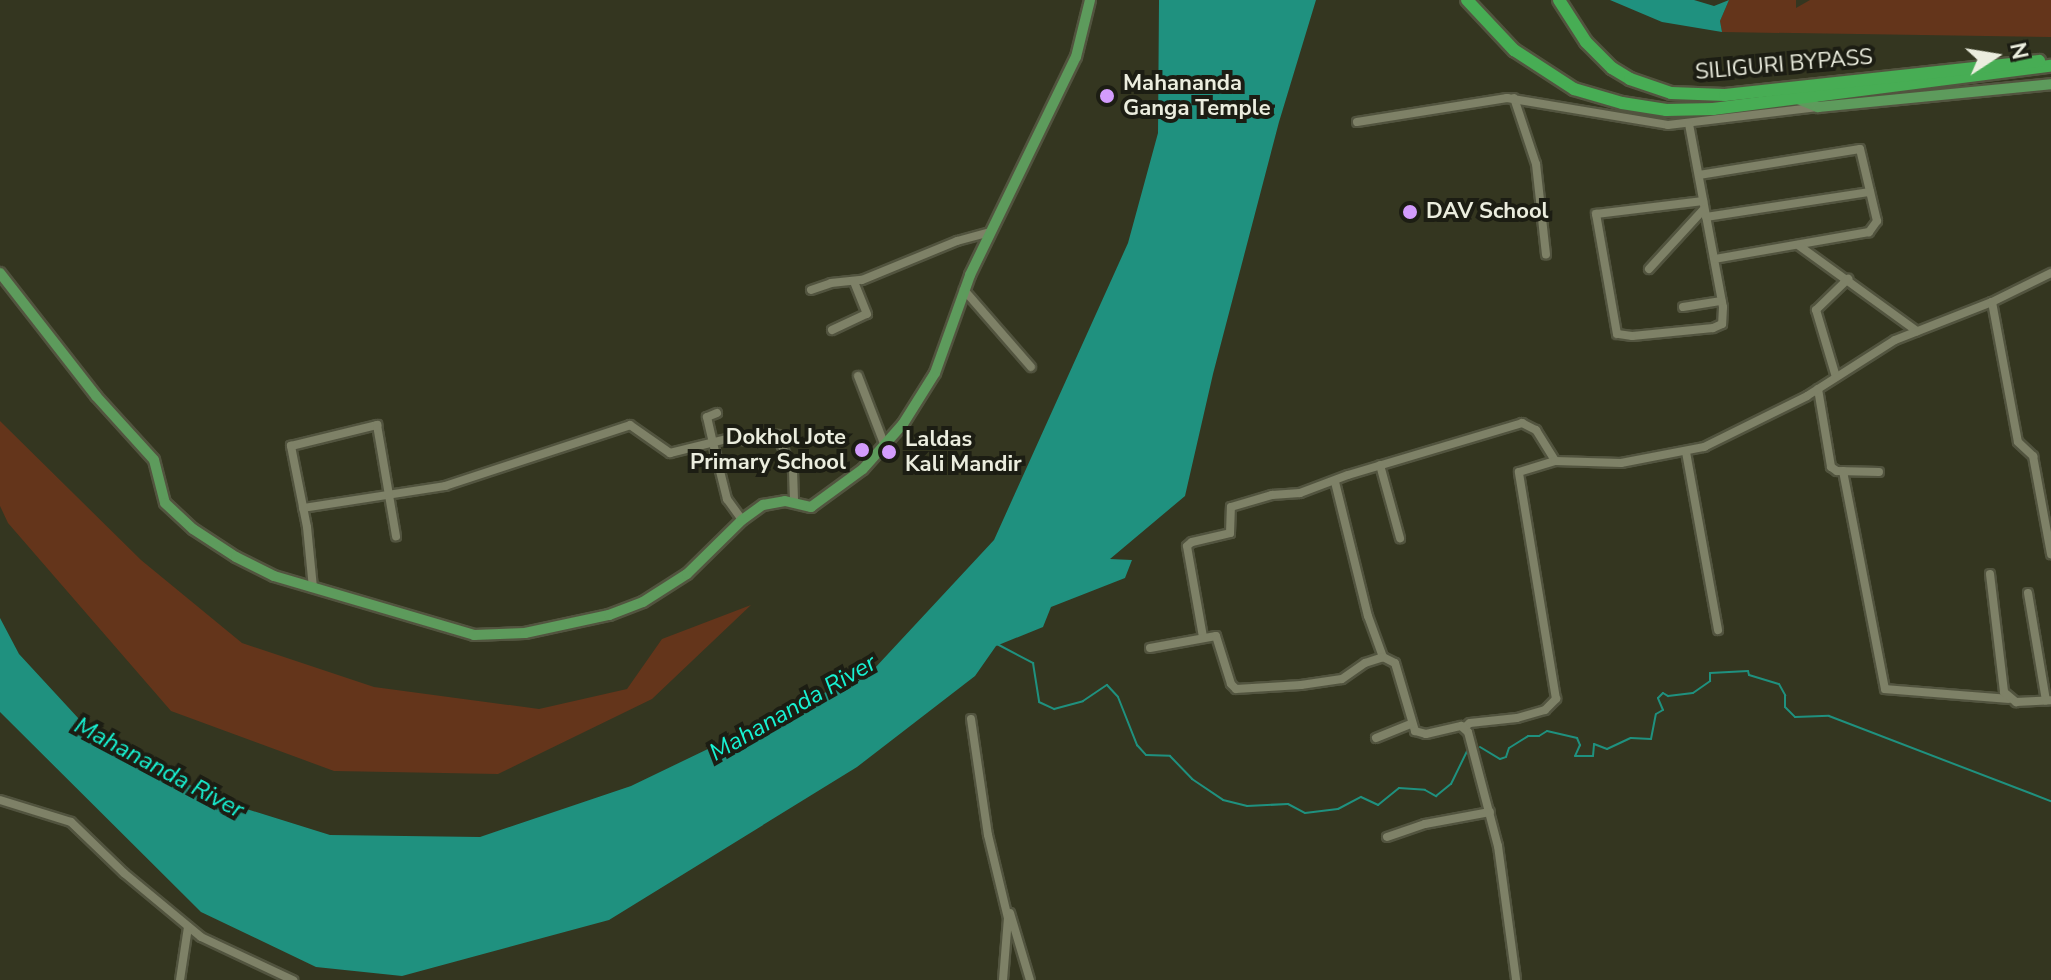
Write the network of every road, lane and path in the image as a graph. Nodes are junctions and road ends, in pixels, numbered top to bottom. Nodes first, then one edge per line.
1 (1090, 0) edge
2 (1467, 0) edge
3 (1559, 0) edge
4 (2051, 59) edge
5 (2051, 66) edge
6 (2051, 84) edge
7 (1514, 98) junction
8 (1798, 99) junction
9 (1818, 107) junction
10 (1357, 122) dead end
11 (1689, 124) junction
12 (1699, 175) junction
13 (1870, 192) junction
14 (1704, 209) junction
15 (991, 232) junction
16 (1797, 245) junction
17 (1546, 254) dead end
18 (1715, 259) junction
19 (1649, 269) dead end
20 (0, 273) edge
21 (2051, 273) edge
22 (1848, 279) junction
23 (854, 281) junction
24 (811, 290) dead end
25 (964, 290) junction
26 (1722, 301) junction
27 (1992, 302) junction
28 (1683, 307) dead end
29 (832, 330) dead end
30 (1917, 331) junction
31 (1031, 367) dead end
32 (858, 376) dead end
33 (1836, 377) junction
34 (1818, 389) junction
35 (717, 413) dead end
36 (713, 443) junction
37 (885, 446) junction
38 (1686, 452) junction
39 (1555, 461) junction
40 (1380, 465) junction
41 (1843, 471) junction
42 (1879, 472) dead end
43 (1335, 482) junction
44 (391, 496) junction
45 (794, 503) junction
46 (303, 508) junction
47 (742, 520) junction
48 (396, 536) dead end
49 (1400, 538) dead end
50 (2051, 554) edge
51 (1990, 574) dead end
52 (313, 588) junction
53 (2028, 593) dead end
54 (1718, 630) dead end
55 (1203, 637) junction
56 (1150, 648) dead end
57 (1383, 657) junction
58 (2009, 699) junction
59 (2048, 701) edge
60 (971, 719) dead end
61 (1411, 724) junction
62 (1465, 727) junction
63 (1376, 738) dead end
64 (0, 800) edge
65 (1490, 812) junction
66 (1387, 837) dead end
67 (1005, 901) junction
68 (188, 927) junction
69 (180, 980) edge
70 (293, 980) edge
71 (1003, 980) edge
72 (1030, 980) edge
73 (1516, 980) edge

1 - 15 main road
2 - 8 highway
3 - 4 highway, SILIGURI BYPASS
5 - 8 highway
6 - 9 main road
7 - 10 street
7 - 11 street
7 - 17 street
8 - 9 main road
9 - 11 street
11 - 12 street
12 - 13 street
12 - 14 street
13 - 14 street
13 - 16 street
14 - 18 street
14 - 19 street
14 - 26 street
15 - 23 street
15 - 25 main road
16 - 18 street
16 - 22 street
18 - 26 street
20 - 52 main road
21 - 27 street
22 - 30 street
22 - 33 street
23 - 24 street
23 - 29 street
25 - 31 street
25 - 37 main road
26 - 28 street
27 - 30 street
27 - 50 street
30 - 33 street
32 - 37 street
33 - 34 street
34 - 38 street
34 - 41 street
35 - 36 street
36 - 44 street
36 - 45 street
36 - 47 street
37 - 45 main road
38 - 39 street
38 - 54 street
39 - 40 street
39 - 62 street
40 - 43 street
40 - 49 street
41 - 42 street
41 - 58 street
43 - 55 street
43 - 57 street
44 - 46 street
44 - 46 street
44 - 48 street
45 - 47 main road
46 - 52 street
47 - 52 main road
51 - 58 street
53 - 59 street
55 - 56 street
55 - 57 street
57 - 61 street
58 - 59 street
60 - 67 street
61 - 62 street
61 - 63 street
62 - 65 street
64 - 68 street
65 - 66 street
65 - 73 street
67 - 71 street
67 - 72 street
68 - 69 street
68 - 70 street

